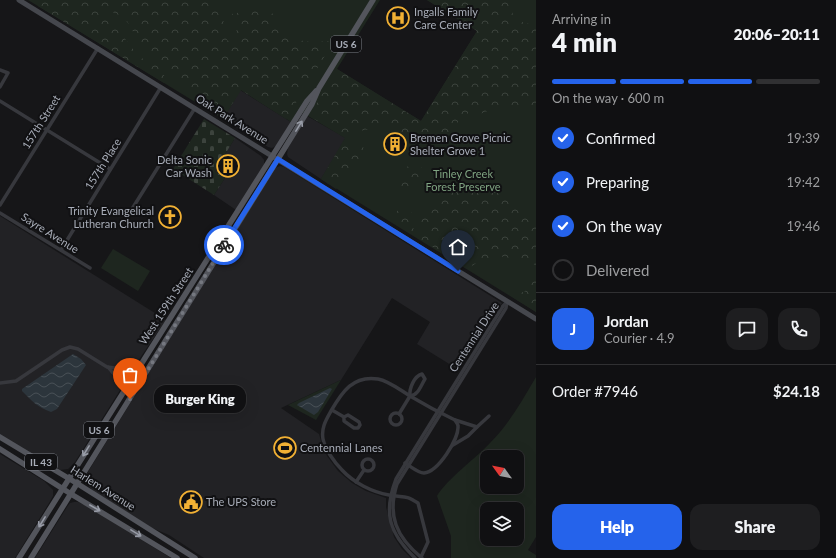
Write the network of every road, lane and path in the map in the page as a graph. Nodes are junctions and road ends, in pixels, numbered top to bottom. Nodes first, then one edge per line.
1 (19, 0) edge
2 (373, 0) edge
3 (98, 48) junction
4 (0, 70) edge
5 (0, 87) edge
6 (161, 87) junction
7 (0, 101) edge
8 (195, 108) junction
9 (47, 130) junction
10 (276, 157) junction
11 (110, 169) junction
12 (0, 205) edge
13 (0, 213) edge
14 (128, 217) dead end
15 (60, 250) junction
16 (90, 268) dead end
17 (507, 302) junction
18 (536, 319) edge
19 (130, 380) junction
20 (1, 384) edge
21 (138, 385) junction
22 (410, 396) junction
23 (332, 410) junction
24 (439, 413) junction
25 (399, 414) dead end
26 (489, 416) dead end
27 (344, 417) junction
28 (456, 420) junction
29 (477, 427) junction
30 (0, 437) edge
31 (453, 444) junction
32 (0, 449) edge
33 (407, 464) junction
34 (364, 470) dead end
35 (69, 479) junction
36 (356, 482) junction
37 (78, 484) junction
38 (62, 489) junction
39 (71, 494) junction
40 (392, 495) junction
41 (19, 558) edge
42 (31, 558) edge
43 (177, 558) edge
44 (196, 558) edge
45 (415, 558) edge
46 (421, 558) edge

1 - 3 street, Oak Park Avenue
2 - 10 main road, West 159th Street / US 6
3 - 6 street, Oak Park Avenue
3 - 9 street, 157th Street
4 - 5 street
6 - 8 street, Oak Park Avenue
6 - 11 street, 157th Place
7 - 9 street
8 - 10 street, Oak Park Avenue
8 - 14 street
9 - 11 street
9 - 12 street, 157th Street
10 - 17 street, Oak Park Avenue
10 - 19 main road, West 159th Street / US 6
10 - 21 main road, West 159th Street / US 6
11 - 15 street, 157th Place
13 - 15 street, Sayre Avenue
15 - 16 street, Sayre Avenue
17 - 18 street, Oak Park Avenue
17 - 24 street, Centennial Drive
19 - 20 street
19 - 21 street
19 -> 35 main road, West 159th Street / US 6
21 - 37 main road, West 159th Street / US 6
22 - 22 street
22 - 23 street
22 - 24 street
22 - 25 street
23 - 27 street
23 - 36 street
24 - 28 street
24 - 33 street, Centennial Drive
26 - 29 street
27 - 27 street
28 - 29 street
28 - 31 street
29 - 31 street
30 - 35 main road, Harlem Avenue / IL 43
31 - 33 street
32 - 38 main road, Harlem Avenue / IL 43
33 - 40 street, Centennial Drive
34 - 36 street
35 - 37 main road, Harlem Avenue / IL 43
35 - 38 main road, West 159th Street / US 6
36 - 40 street
37 - 39 main road, West 159th Street / US 6
37 - 44 main road, Harlem Avenue / IL 43
38 - 39 main road, Harlem Avenue / IL 43
38 -> 41 main road, West 159th Street / US 6
39 - 42 main road, West 159th Street / US 6
39 -> 43 main road, Harlem Avenue / IL 43
40 - 45 street, Centennial Drive
40 - 46 street, Centennial Drive
40 - 46 street

